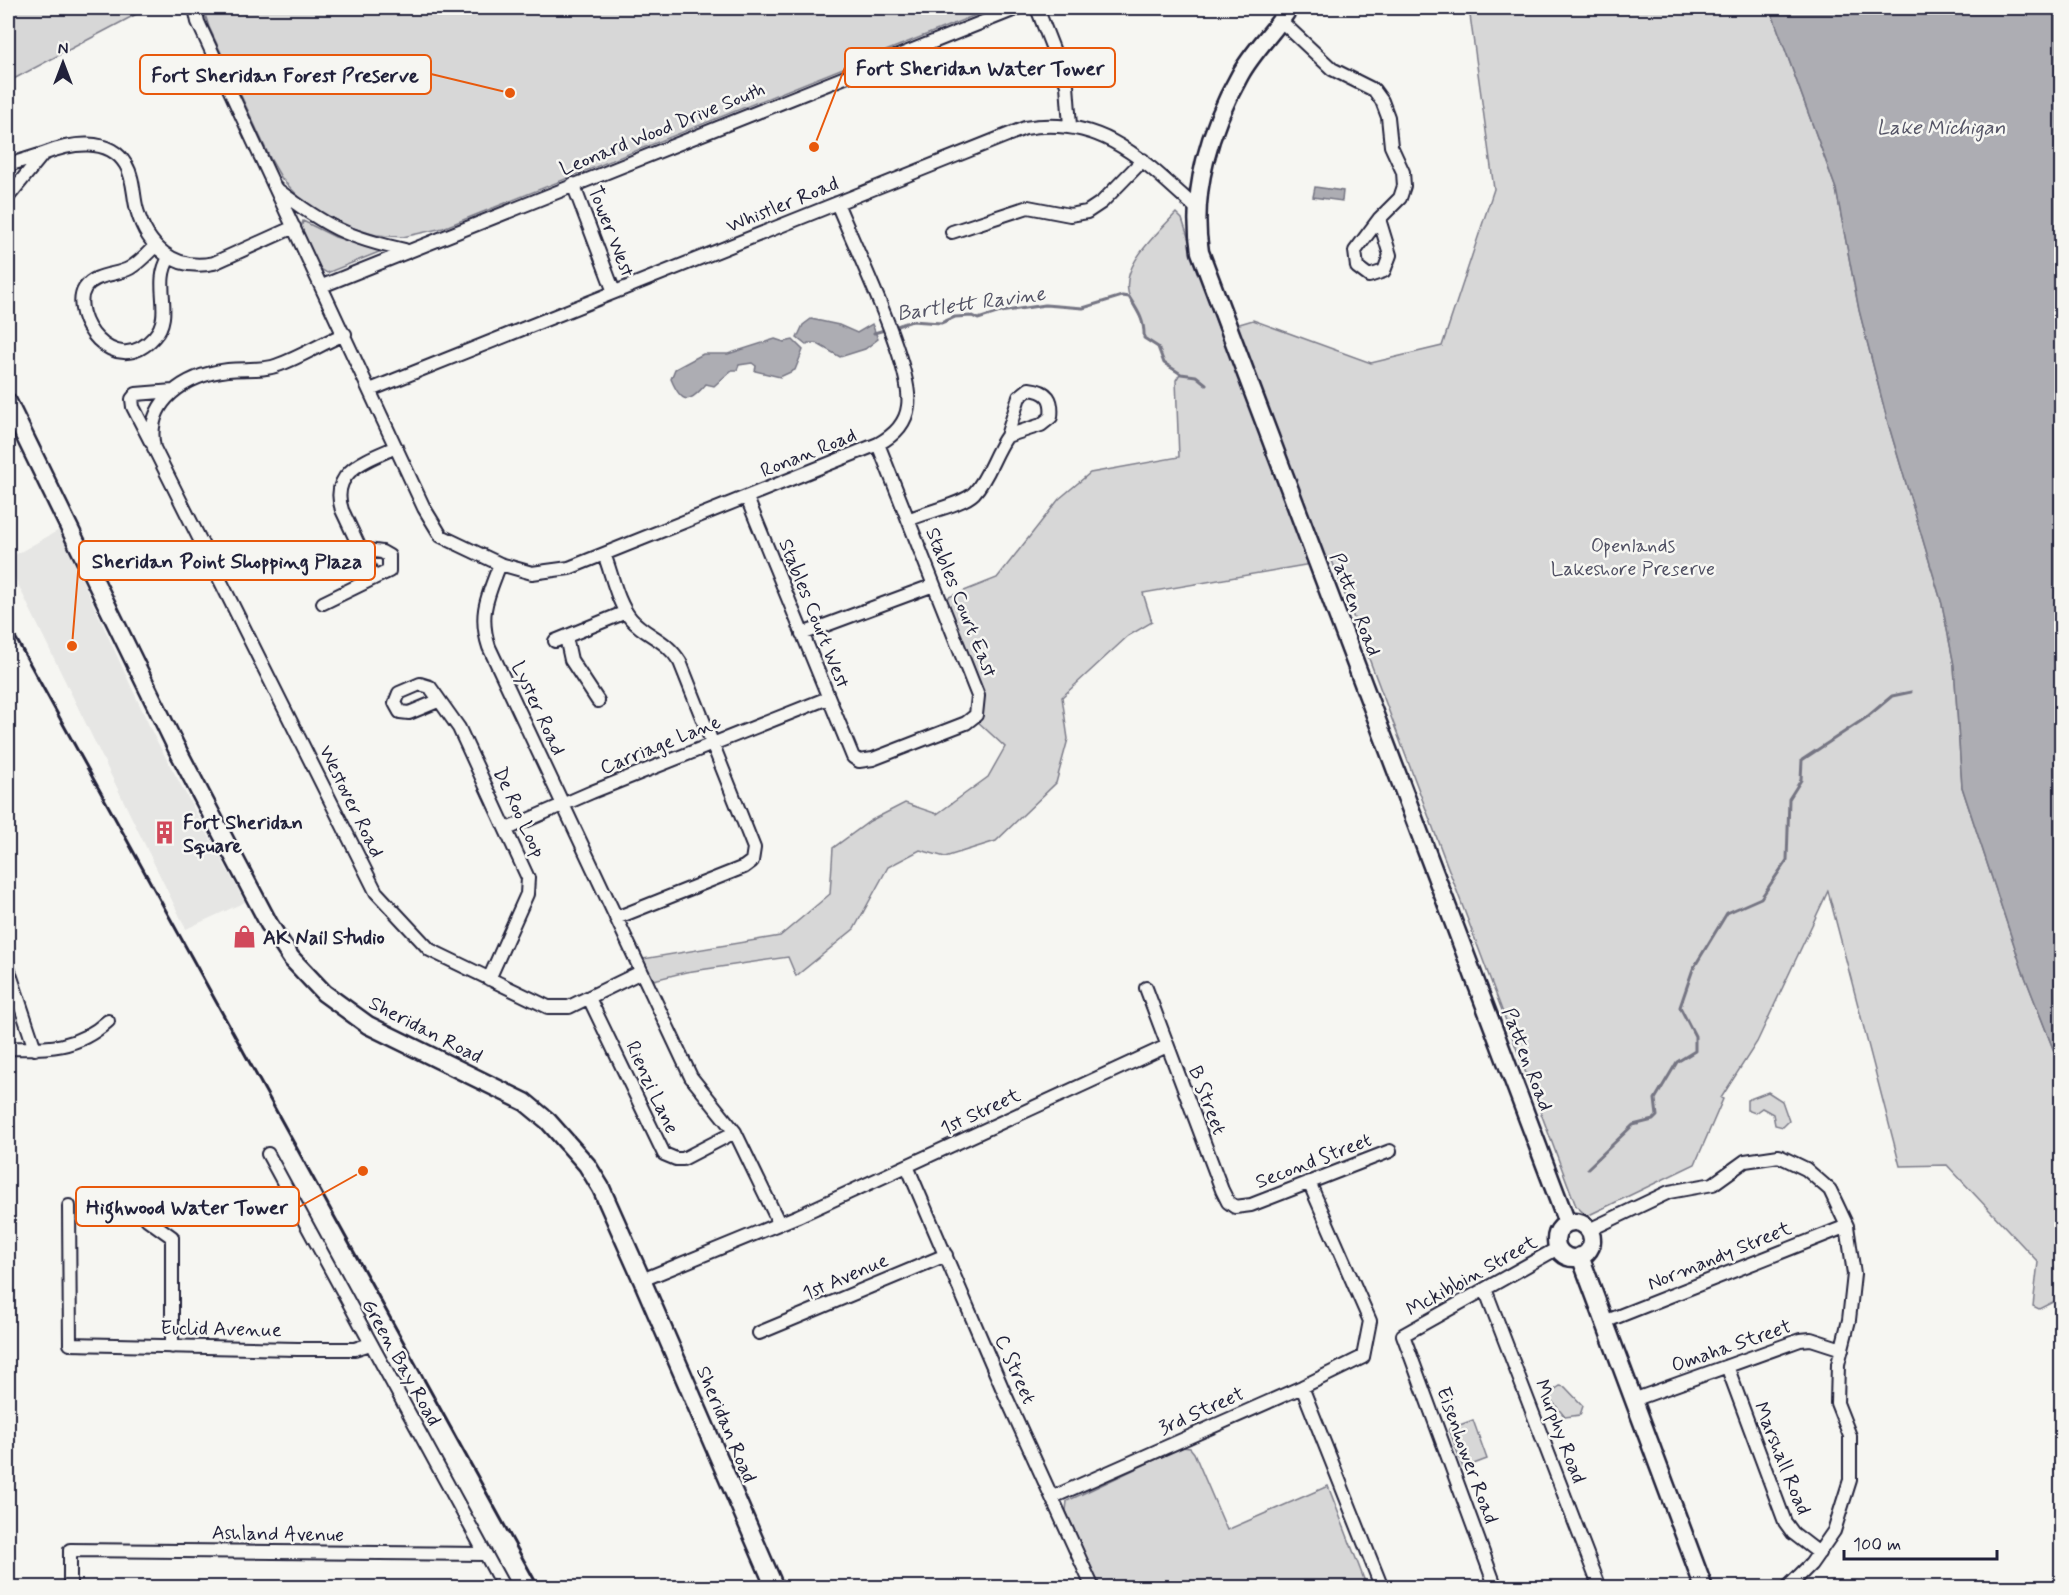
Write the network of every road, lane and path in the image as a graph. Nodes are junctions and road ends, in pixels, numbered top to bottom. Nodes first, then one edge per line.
1 (195, 8) edge
2 (1018, 8) edge
3 (1036, 8) edge
4 (1285, 14) edge
5 (1070, 126) junction
6 (43, 154) junction
7 (1143, 160) junction
8 (8, 165) edge
9 (573, 184) junction
10 (276, 189) junction
11 (8, 197) edge
12 (837, 203) junction
13 (1196, 208) junction
14 (1379, 219) dead end
15 (294, 227) junction
16 (952, 232) dead end
17 (155, 246) junction
18 (405, 250) junction
19 (169, 258) junction
20 (322, 286) junction
21 (614, 292) junction
22 (345, 334) junction
23 (370, 390) junction
24 (174, 391) junction
25 (8, 402) edge
26 (1007, 436) dead end
27 (878, 444) junction
28 (396, 447) junction
29 (154, 448) junction
30 (747, 498) junction
31 (908, 520) junction
32 (360, 549) junction
33 (604, 554) junction
34 (500, 564) junction
35 (374, 578) junction
36 (934, 585) junction
37 (323, 603) dead end
38 (626, 612) junction
39 (802, 634) junction
40 (828, 698) junction
41 (438, 701) dead end
42 (598, 701) dead end
43 (713, 744) junction
44 (846, 744) joint
45 (562, 805) junction
46 (507, 829) junction
47 (616, 918) junction
48 (8, 968) edge
49 (641, 972) junction
50 (489, 979) junction
51 (1146, 988) dead end
52 (589, 998) junction
53 (108, 1021) dead end
54 (1167, 1046) junction
55 (8, 1048) edge
56 (35, 1049) junction
57 (735, 1132) junction
58 (1390, 1151) dead end
59 (268, 1154) dead end
60 (907, 1166) junction
61 (1309, 1182) junction
62 (1251, 1205) joint
63 (69, 1206) dead end
64 (147, 1220) dead end
65 (779, 1223) junction
66 (1567, 1223) junction
67 (1847, 1226) junction
68 (1589, 1230) junction
69 (1558, 1248) junction
70 (946, 1255) junction
71 (1580, 1256) junction
72 (642, 1280) junction
73 (1485, 1289) junction
74 (1604, 1322) junction
75 (759, 1334) dead end
76 (1403, 1335) joint
77 (370, 1344) junction
78 (172, 1347) junction
79 (1842, 1349) junction
80 (1726, 1366) junction
81 (1302, 1387) junction
82 (1634, 1400) junction
83 (1053, 1497) junction
84 (1819, 1553) junction
85 (485, 1554) junction
86 (70, 1587) edge
87 (504, 1587) edge
88 (775, 1587) edge
89 (1093, 1587) edge
90 (1382, 1587) edge
91 (1496, 1587) edge
92 (1600, 1587) edge
93 (1704, 1587) edge
94 (1787, 1587) edge

1 - 10 street
2 - 9 street, Leonard Wood Drive South
3 - 5 street
4 - 13 street, Patten Road
4 - 14 street
5 - 7 street, Whistler Road
5 - 12 street, Whistler Road
6 - 8 street
6 - 11 street
6 - 17 street
7 - 13 street, Whistler Road
7 - 16 street
9 - 18 street, Leonard Wood Drive South
9 - 21 street, Tower West
10 - 15 street
10 - 18 street
12 - 21 street, Whistler Road
12 - 27 street, Ronan Road
13 - 66 street, Patten Road
15 - 19 street
15 - 20 street
17 - 19 street
17 - 19 street
18 - 20 street, Leonard Wood Drive South
20 - 22 street
21 - 23 street, Whistler Road
22 - 23 street
22 - 24 street, Westover Road
23 - 28 street
24 - 29 street, Westover Road
24 - 29 street, Westover Road
25 - 72 street, Sheridan Road
26 - 31 street
27 - 30 street, Ronan Road
27 - 31 street, Stables Court East
28 - 32 street
28 - 34 street
29 - 50 street, Westover Road
30 - 33 street, Ronan Road
30 - 39 street, Stables Court West
31 - 36 street, Stables Court East
32 - 35 street
32 - 35 street
33 - 34 street, Ronan Road
33 - 38 street
34 - 45 street, Lyster Road
35 - 37 street
36 - 39 street
36 - 44 street, Stables Court East
38 - 42 street
38 - 43 street
39 - 40 street, Stables Court West
40 - 43 street, Carriage Lane
40 - 44 street, Stables Court West
41 - 46 street, De Roo Loop
43 - 45 street, Carriage Lane
43 - 47 street
45 - 46 street, Carriage Lane
45 - 47 street, Lyster Road
46 - 50 street, De Roo Loop
47 - 49 street, Lyster Road
48 - 56 street
49 - 52 street, Westover Road
49 - 57 street, Lyster Road
50 - 52 street, Westover Road
51 - 54 street, B Street
52 - 57 street, Rienzi Lane
53 - 56 street
54 - 60 street, 1st Street
54 - 62 street, B Street
55 - 56 street
57 - 65 street, Lyster Road
58 - 61 street, Second Street
59 - 77 street, Green Bay Road
60 - 65 street, 1st Street
60 - 70 street, C Street
61 - 62 street, Second Street
61 - 81 street, 3rd Street
63 - 78 street, Euclid Avenue
64 - 78 street
65 - 72 street, 1st Street
66 - 68 street
66 - 69 street
67 - 68 street
67 - 74 street, Normandy Street
67 - 79 street
68 - 71 street
69 - 71 street
69 - 73 street, Mckibbin Street
70 - 75 street, 1st Avenue
70 - 83 street, C Street
71 - 74 street
72 - 88 street, Sheridan Road
73 - 76 street, Mckibbin Street
73 - 92 street, Murphy Road
74 - 82 street
76 - 91 street, Eisenhower Road
77 - 78 street, Euclid Avenue
77 - 85 street, Green Bay Road
79 - 80 street, Omaha Street
79 - 84 street
80 - 82 street, Omaha Street
80 - 84 street, Marshall Road
81 - 83 street, 3rd Street
81 - 90 street
82 - 93 street
83 - 89 street, C Street
84 - 94 street
85 - 86 street, Ashland Avenue
85 - 87 street, Green Bay Road

